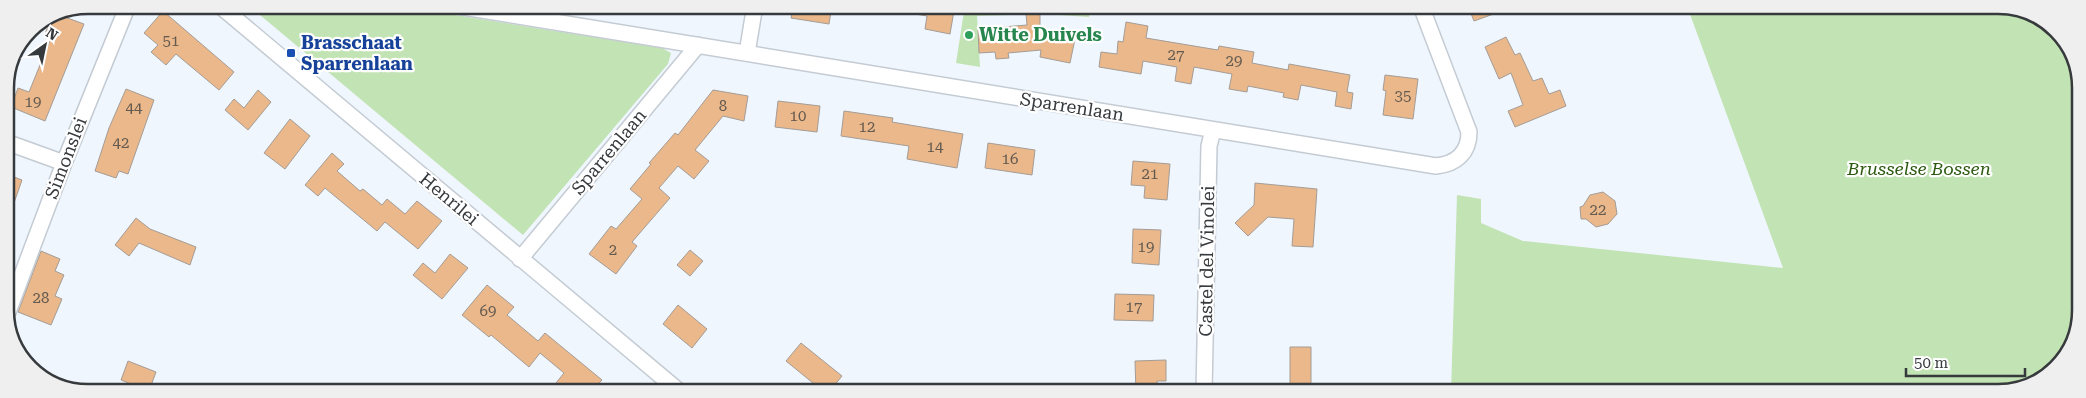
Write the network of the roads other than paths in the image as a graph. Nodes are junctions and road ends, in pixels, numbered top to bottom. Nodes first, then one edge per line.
1 (124, 14) edge
2 (230, 14) edge
3 (505, 14) edge
4 (754, 14) edge
5 (1424, 14) edge
6 (698, 46) junction
7 (747, 53) junction
8 (1213, 130) junction
9 (14, 145) edge
10 (64, 162) junction
11 (520, 258) junction
12 (14, 296) edge
13 (670, 384) edge
14 (1204, 384) edge

1 - 10 street, Simonslei
2 - 11 street, Henrilei
3 - 6 street, Sparrenlaan
4 - 7 street
5 - 8 street, Sparrenlaan
6 - 7 street, Sparrenlaan
6 - 11 street, Sparrenlaan
7 - 8 street, Sparrenlaan
8 - 14 street, Castel del Vinolei
9 - 10 street
10 - 12 street, Simonslei
11 - 13 street, Henrilei

